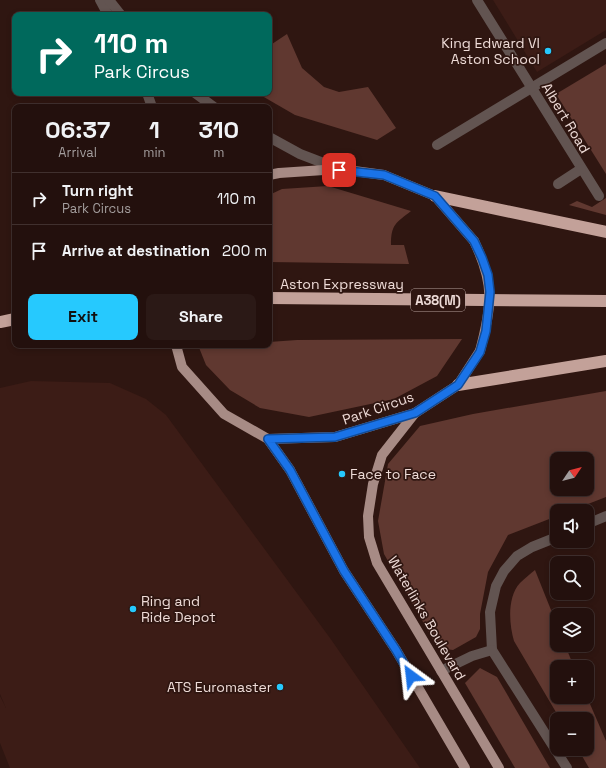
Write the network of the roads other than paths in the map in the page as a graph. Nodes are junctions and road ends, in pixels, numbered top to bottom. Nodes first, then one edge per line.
1 (100, 0) edge
2 (109, 0) edge
3 (477, 0) edge
4 (106, 12) edge
5 (119, 12) edge
6 (606, 43) edge
7 (532, 88) junction
8 (199, 96) edge
9 (210, 104) edge
10 (272, 139) edge
11 (437, 145) dead end
12 (581, 169) junction
13 (339, 170) junction
14 (272, 174) edge
15 (558, 184) dead end
16 (435, 196) junction
17 (599, 196) dead end
18 (606, 232) edge
19 (272, 298) edge
20 (606, 301) edge
21 (12, 320) edge
22 (0, 322) edge
23 (177, 348) edge
24 (606, 361) edge
25 (458, 385) junction
26 (415, 413) junction
27 (268, 439) junction
28 (606, 516) edge
29 (594, 521) edge
30 (550, 539) edge
31 (492, 650) junction
32 (441, 671) junction
33 (465, 768) edge
34 (499, 768) edge
35 (567, 768) edge

1 - 4 street
2 - 5 street
3 - 7 street, Albert Road
6 - 7 street
7 - 11 street
7 - 12 street, Albert Road
8 - 9 street
10 - 13 street
12 - 15 street, Albert Road
12 - 17 street, Albert Road
13 - 14 main road, Park Circus
13 - 16 main road, Park Circus
16 - 18 highway
16 - 25 main road, Park Circus, bridge
19 - 20 highway, Aston Expressway / A38(M)
21 - 22 highway
23 - 27 main road
24 - 25 highway
25 - 26 main road, Park Circus
26 - 27 main road, Park Circus
26 - 32 main road, Waterlinks Boulevard
27 - 33 main road
28 - 29 street
30 - 31 street
31 - 32 street
31 - 35 street
32 - 34 main road, Waterlinks Boulevard

